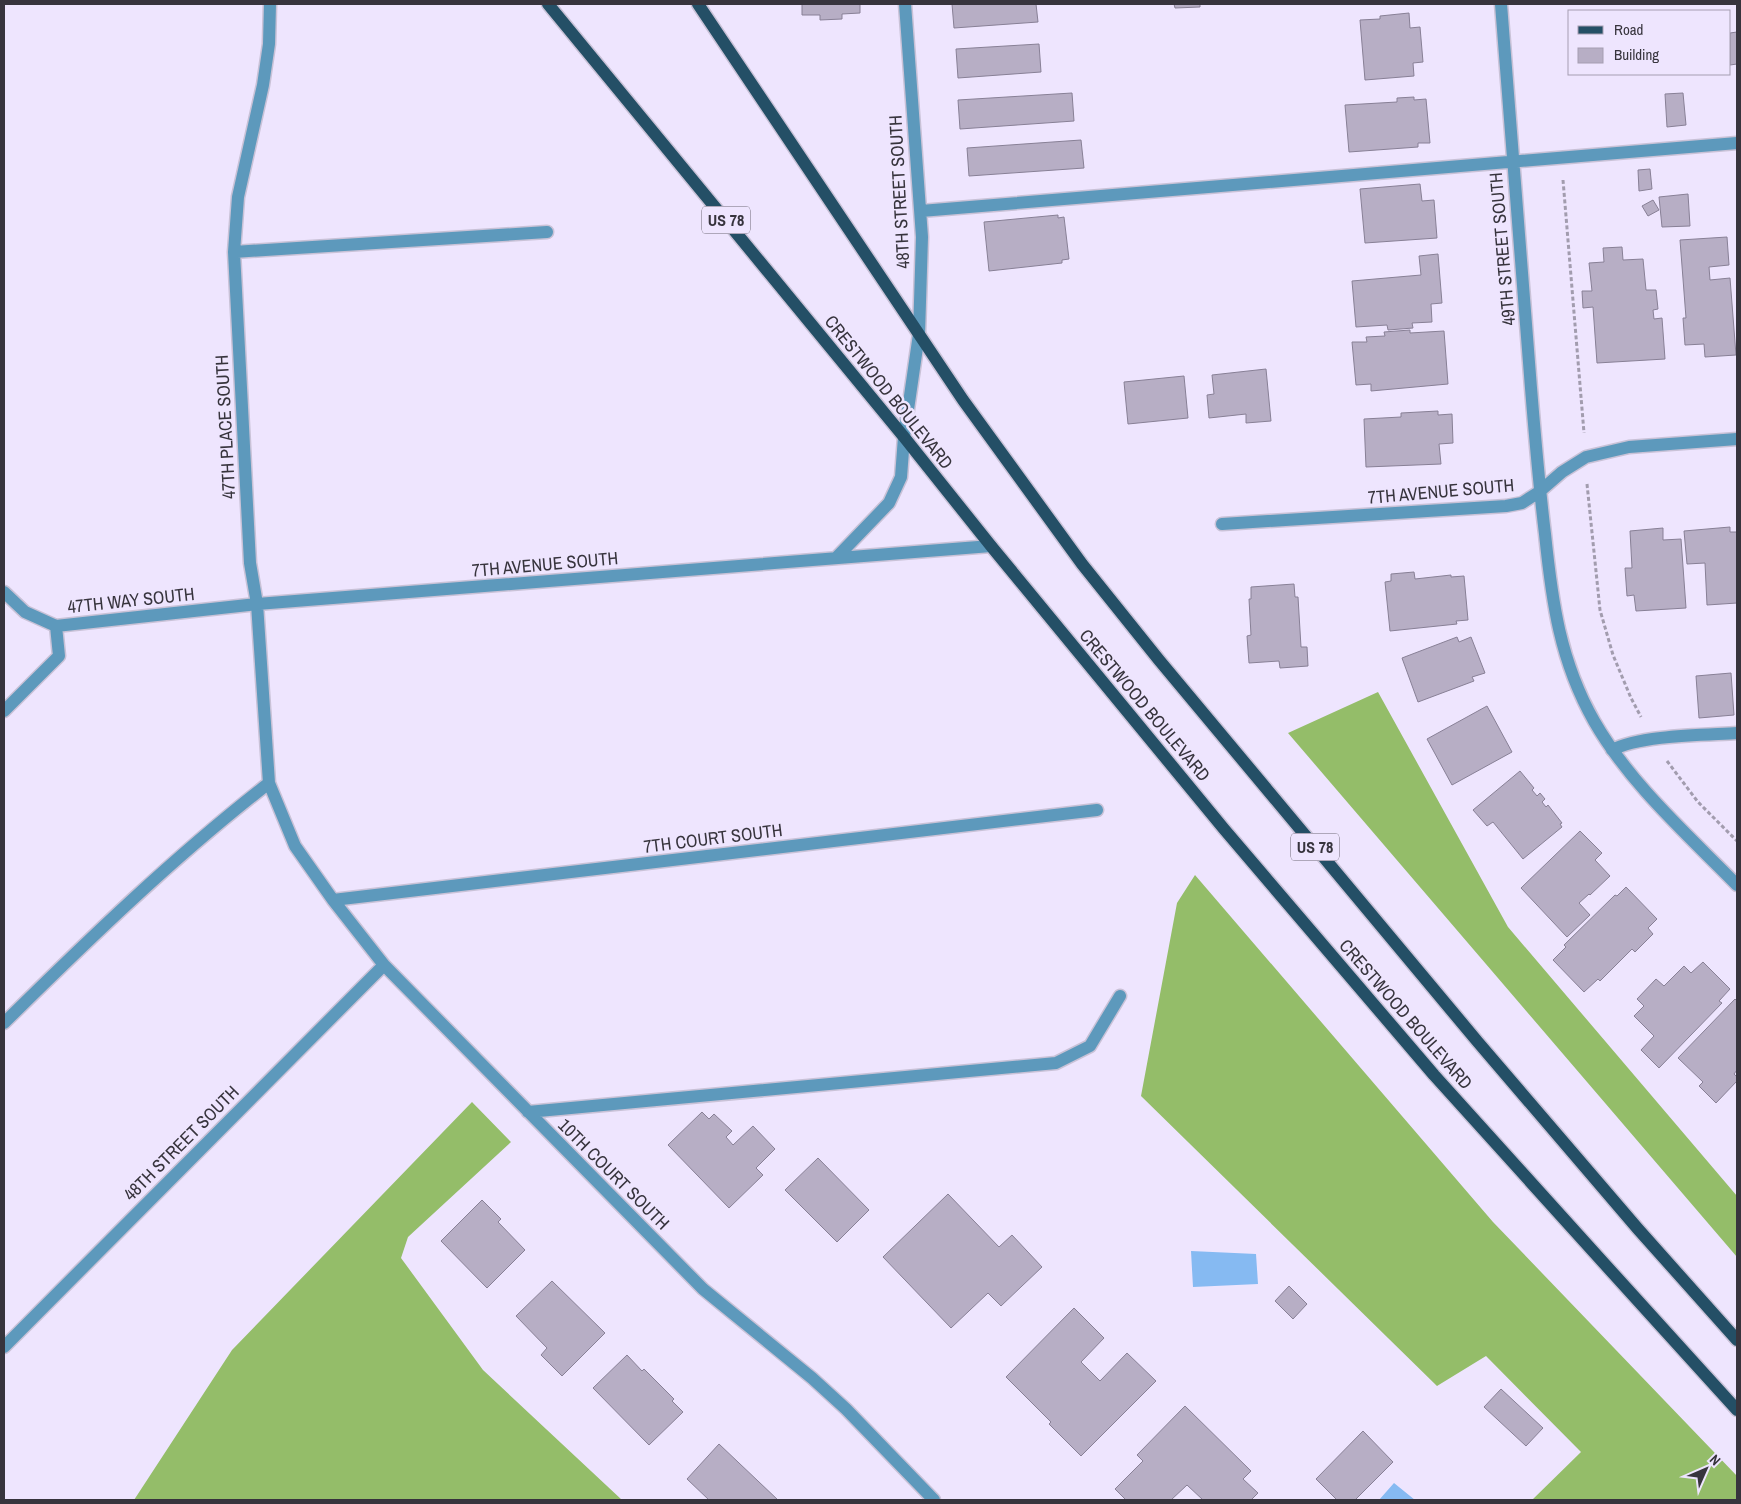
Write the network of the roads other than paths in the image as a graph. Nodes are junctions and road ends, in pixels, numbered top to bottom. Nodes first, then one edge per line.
1 (270, 4) edge
2 (548, 4) edge
3 (698, 4) edge
4 (905, 4) edge
5 (1502, 4) edge
6 (1737, 143) edge
7 (1512, 161) junction
8 (921, 211) junction
9 (548, 232) dead end
10 (234, 252) junction
11 (919, 334) junction
12 (904, 437) junction
13 (1737, 439) edge
14 (1539, 492) junction
15 (1222, 524) dead end
16 (991, 546) junction
17 (836, 558) junction
18 (4, 592) edge
19 (257, 604) junction
20 (56, 626) junction
21 (4, 711) edge
22 (1737, 732) edge
23 (1612, 750) junction
24 (269, 783) junction
25 (1097, 810) dead end
26 (295, 846) joint
27 (1737, 885) edge
28 (333, 900) junction
29 (384, 966) junction
30 (1120, 996) dead end
31 (4, 1023) edge
32 (528, 1112) junction
33 (1737, 1340) edge
34 (4, 1346) edge
35 (1737, 1410) edge
36 (934, 1500) edge

1 - 10 street, 47TH PLACE SOUTH
2 - 12 main road, CRESTWOOD BOULEVARD / US 78
3 - 11 main road, CRESTWOOD BOULEVARD / US 78
4 - 8 street, 48TH STREET SOUTH
5 - 7 street, 49TH STREET SOUTH
6 - 7 street
7 - 8 street
7 - 14 street, 49TH STREET SOUTH
8 - 11 street, 48TH STREET SOUTH
9 - 10 street
10 - 19 street, 47TH PLACE SOUTH
11 - 12 street, 48TH STREET SOUTH
11 - 33 main road, CRESTWOOD BOULEVARD / US 78
12 - 16 main road, CRESTWOOD BOULEVARD / US 78
12 - 17 street
13 - 14 street, 7TH AVENUE SOUTH
14 - 15 street, 7TH AVENUE SOUTH
14 - 23 street, 49TH STREET SOUTH
16 - 17 street, 7TH AVENUE SOUTH
16 - 35 main road, CRESTWOOD BOULEVARD / US 78
17 - 19 street, 7TH AVENUE SOUTH
18 - 20 street
19 - 20 street, 47TH WAY SOUTH
19 - 24 street, 47TH PLACE SOUTH
20 - 21 street, 47TH WAY SOUTH
22 - 23 street
23 - 27 street, 49TH STREET SOUTH
24 - 26 street, 47TH PLACE SOUTH
24 - 31 street
25 - 28 street, 7TH COURT SOUTH
26 - 28 street, 10TH COURT SOUTH
28 - 29 street, 10TH COURT SOUTH
29 - 32 street, 10TH COURT SOUTH
29 - 34 street, 48TH STREET SOUTH
30 - 32 street
32 - 36 street, 10TH COURT SOUTH

